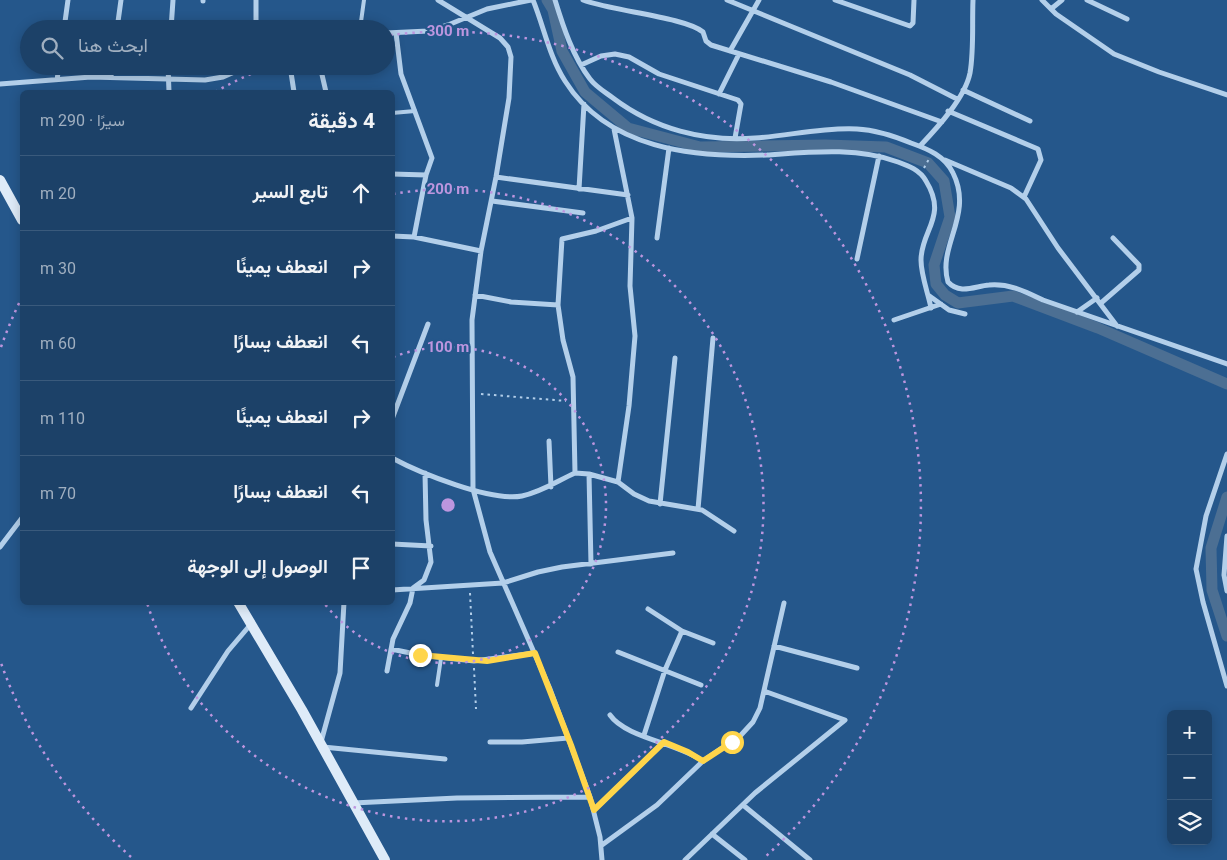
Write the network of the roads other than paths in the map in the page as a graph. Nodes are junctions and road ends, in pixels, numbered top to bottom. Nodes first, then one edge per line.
1 (68, 0) edge
2 (121, 0) edge
3 (173, 0) edge
4 (256, 0) edge
5 (364, 0) edge
6 (438, 0) edge
7 (532, 0) edge
8 (555, 0) edge
9 (583, 0) edge
10 (727, 0) edge
11 (759, 0) edge
12 (835, 0) edge
13 (914, 0) edge
14 (973, 0) edge
15 (1042, 0) edge
16 (1062, 0) edge
17 (1087, 0) edge
18 (596, 2) edge
19 (1051, 9) junction
20 (754, 11) junction
21 (466, 16) junction
22 (1126, 19) dead end
23 (65, 20) edge
24 (118, 20) edge
25 (172, 20) edge
26 (256, 20) edge
27 (361, 20) edge
28 (396, 33) joint
29 (730, 51) junction
30 (739, 54) junction
31 (580, 65) junction
32 (58, 75) edge
33 (167, 75) edge
34 (224, 75) edge
35 (291, 75) edge
36 (322, 75) edge
37 (111, 77) joint
38 (167, 78) junction
39 (57, 80) junction
40 (0, 84) edge
41 (169, 90) edge
42 (294, 90) edge
43 (326, 90) edge
44 (963, 90) junction
45 (718, 94) junction
46 (1227, 95) edge
47 (957, 99) junction
48 (584, 104) junction
49 (415, 111) junction
50 (948, 111) junction
51 (395, 113) edge
52 (1030, 120) dead end
53 (942, 122) junction
54 (614, 130) junction
55 (735, 138) junction
56 (920, 146) junction
57 (669, 148) junction
58 (880, 156) junction
59 (944, 160) junction
60 (395, 174) edge
61 (426, 175) junction
62 (496, 177) junction
63 (0, 180) edge
64 (579, 188) junction
65 (628, 195) junction
66 (1024, 197) junction
67 (492, 201) junction
68 (583, 213) dead end
69 (20, 216) edge
70 (632, 218) junction
71 (395, 236) edge
72 (414, 237) junction
73 (657, 238) dead end
74 (1113, 238) dead end
75 (481, 251) junction
76 (857, 259) dead end
77 (475, 295) junction
78 (928, 295) junction
79 (1097, 298) junction
80 (1101, 303) junction
81 (941, 304) junction
82 (558, 306) junction
83 (931, 308) junction
84 (1077, 312) junction
85 (965, 314) dead end
86 (894, 320) dead end
87 (428, 324) dead end
88 (1117, 326) junction
89 (713, 338) dead end
90 (675, 358) dead end
91 (1227, 364) edge
92 (395, 410) edge
93 (549, 442) dead end
94 (1227, 454) edge
95 (395, 459) edge
96 (575, 473) junction
97 (426, 474) junction
98 (589, 474) junction
99 (618, 482) junction
100 (551, 487) junction
101 (473, 489) junction
102 (660, 504) junction
103 (698, 509) junction
104 (20, 521) edge
105 (734, 531) dead end
106 (1227, 536) edge
107 (395, 544) edge
108 (431, 546) junction
109 (0, 547) edge
110 (673, 553) dead end
111 (591, 564) junction
112 (503, 583) junction
113 (413, 588) junction
114 (395, 590) edge
115 (1227, 592) edge
116 (784, 603) dead end
117 (240, 605) edge
118 (344, 605) edge
119 (648, 609) dead end
120 (251, 624) junction
121 (682, 630) junction
122 (713, 644) dead end
123 (774, 646) junction
124 (391, 649) junction
125 (618, 652) dead end
126 (535, 653) junction
127 (441, 658) junction
128 (857, 668) dead end
129 (665, 670) junction
130 (387, 671) dead end
131 (438, 685) dead end
132 (701, 685) dead end
133 (1227, 686) edge
134 (764, 691) junction
135 (191, 708) dead end
136 (610, 715) dead end
137 (644, 735) junction
138 (568, 738) junction
139 (490, 742) dead end
140 (664, 742) junction
141 (322, 745) junction
142 (445, 759) dead end
143 (703, 761) junction
144 (590, 797) junction
145 (353, 803) junction
146 (743, 805) junction
147 (594, 810) junction
148 (712, 834) junction
149 (602, 845) junction
150 (384, 860) edge
151 (602, 860) edge
152 (684, 860) edge
153 (745, 860) edge
154 (810, 860) edge

1 - 23 street
2 - 24 street
3 - 25 street
4 - 26 street
5 - 27 lane
6 - 21 street
7 - 21 street
7 - 48 street
8 - 31 street
9 - 18 street
10 - 20 street
11 - 20 street
12 - 13 street
14 - 44 street
15 - 19 street
16 - 19 street
17 - 22 street
18 - 29 street
19 - 46 street
20 - 29 street
20 - 47 street
21 - 28 street
21 - 62 street
28 - 49 street
29 - 30 street
30 - 45 street
30 - 53 street
31 - 45 street
31 - 55 street
32 - 39 street
33 - 38 street
34 - 38 street
35 - 42 street
36 - 43 street
37 - 38 street
37 - 39 street
38 - 41 street
39 - 40 street
44 - 47 street
44 - 52 street
45 - 55 street
47 - 50 street
48 - 54 street
48 - 64 street
49 - 51 lane
49 - 61 street
50 - 53 street
50 - 66 street
53 - 56 street
54 - 57 street
54 - 65 street
55 - 56 street
56 - 59 street
57 - 58 street
57 - 73 street
58 - 76 street
58 - 78 street
59 - 66 street
59 - 84 street
60 - 61 street
61 - 72 street
62 - 64 street
62 - 67 street
63 - 69 main road
64 - 65 street
65 - 70 street
66 - 79 street
67 - 68 street
67 - 75 street
70 - 82 street
70 - 99 street
71 - 72 street
72 - 75 street
74 - 80 street
75 - 77 street
77 - 82 street
77 - 101 street
78 - 81 street
78 - 83 street
79 - 80 street
79 - 84 street
80 - 88 street
81 - 83 street
81 - 85 street
82 - 96 street
83 - 86 street
84 - 88 street
87 - 92 street
88 - 91 street
89 - 103 street
90 - 102 street
93 - 100 street
94 - 133 street
95 - 97 street
96 - 98 street
96 - 100 street
97 - 101 street
97 - 108 street
98 - 99 street
98 - 111 street
99 - 102 street
100 - 101 street
101 - 112 street
102 - 103 street
103 - 105 street
104 - 109 street
106 - 115 street
107 - 108 street
108 - 113 street
110 - 111 street
111 - 112 street
112 - 113 street
112 - 126 street
113 - 114 street
113 - 124 street
116 - 123 street
117 - 120 main road
118 - 141 street
119 - 121 street
120 - 135 street
120 - 141 main road
121 - 122 street
121 - 129 street
123 - 128 street
123 - 134 street
124 - 127 street
124 - 130 street
125 - 129 street
126 - 127 street
126 - 138 street
127 - 131 lane
129 - 132 street
129 - 137 street
134 - 143 street
134 - 146 street
136 - 137 street
137 - 140 street
138 - 139 street
138 - 144 street
140 - 143 street
140 - 147 street
141 - 142 street
141 - 145 main road
143 - 149 street
144 - 145 street
144 - 147 street
145 - 150 main road
146 - 148 street
146 - 154 street
147 - 149 street
148 - 152 street
148 - 153 street
149 - 151 street

